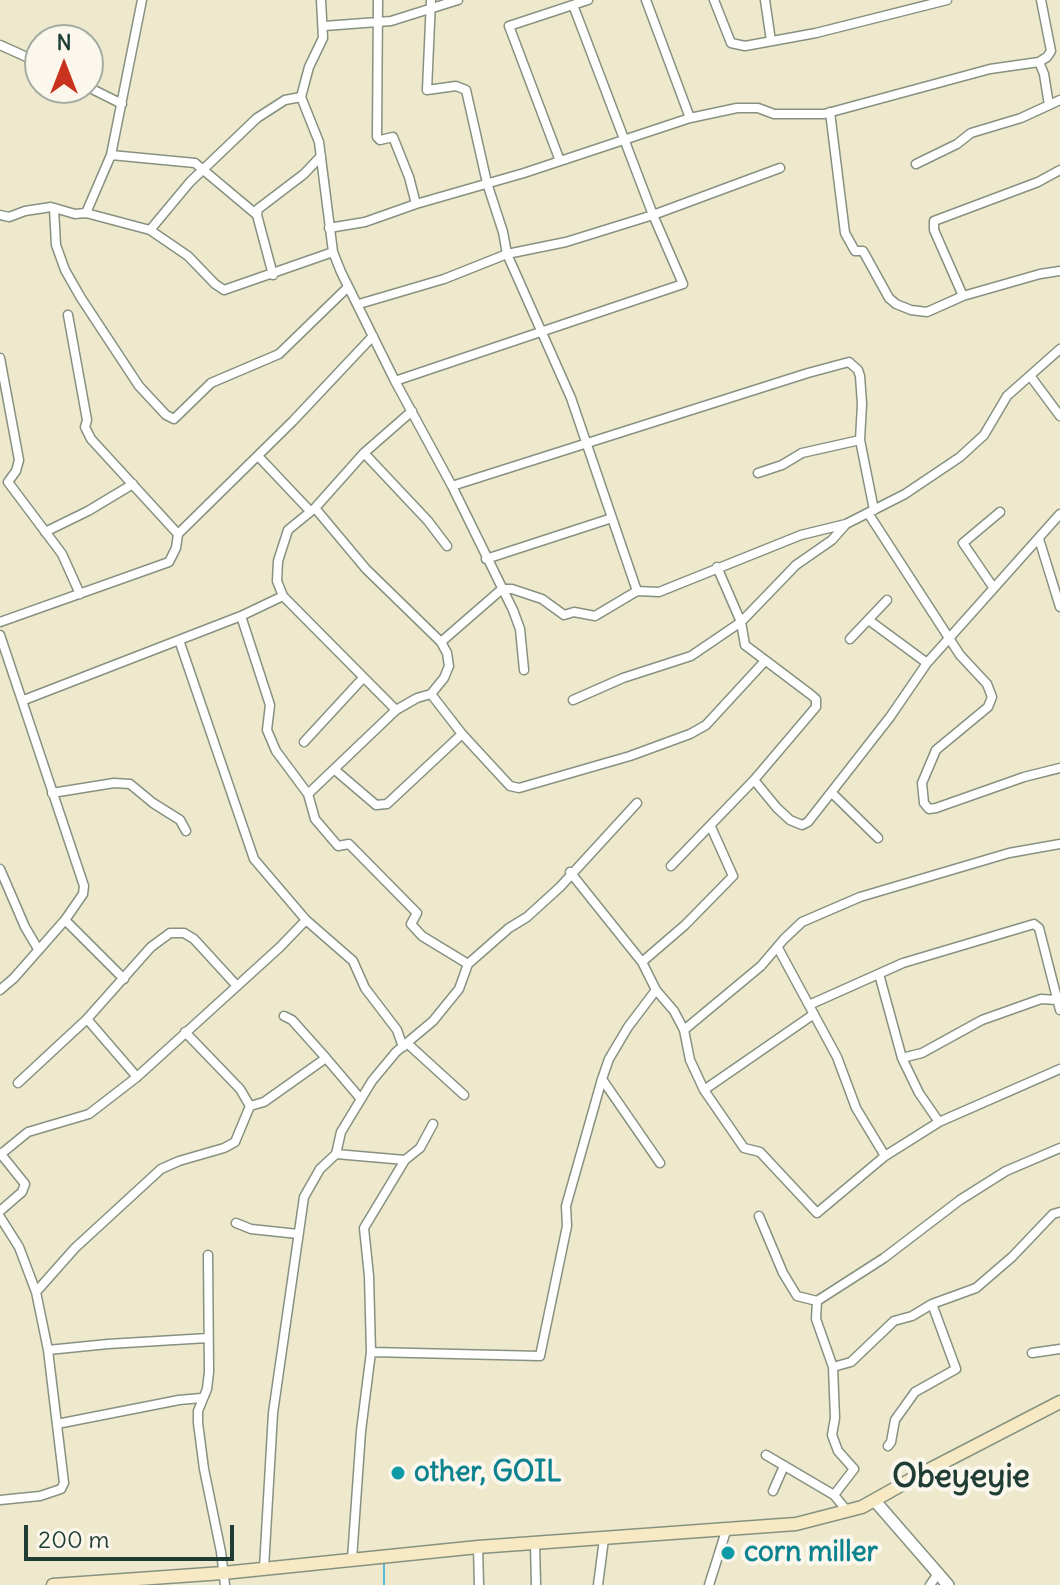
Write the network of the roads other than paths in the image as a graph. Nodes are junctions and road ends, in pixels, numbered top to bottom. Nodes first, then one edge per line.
1 (142, 0) edge
2 (321, 0) edge
3 (378, 0) edge
4 (458, 0) edge
5 (588, 0) edge
6 (646, 0) edge
7 (714, 0) edge
8 (765, 0) edge
9 (947, 0) edge
10 (1041, 0) edge
11 (431, 5) edge
12 (573, 5) junction
13 (379, 23) junction
14 (324, 26) junction
15 (771, 41) junction
16 (0, 45) edge
17 (24, 56) edge
18 (1039, 62) junction
19 (104, 95) edge
20 (301, 97) junction
21 (1060, 100) edge
22 (122, 104) junction
23 (1049, 105) junction
24 (830, 112) junction
25 (690, 118) junction
26 (626, 139) junction
27 (111, 155) junction
28 (321, 156) junction
29 (560, 161) junction
30 (916, 164) dead end
31 (780, 168) dead end
32 (203, 170) junction
33 (1060, 170) edge
34 (487, 183) junction
35 (416, 204) junction
36 (54, 209) junction
37 (86, 213) junction
38 (0, 215) edge
39 (257, 215) junction
40 (653, 215) junction
41 (329, 228) junction
42 (150, 230) junction
43 (333, 252) junction
44 (507, 254) junction
45 (1060, 271) edge
46 (273, 275) junction
47 (348, 287) junction
48 (963, 296) junction
49 (359, 304) junction
50 (68, 315) dead end
51 (541, 331) junction
52 (373, 336) junction
53 (1060, 349) edge
54 (0, 358) edge
55 (1031, 377) junction
56 (395, 381) junction
57 (412, 411) junction
58 (1060, 416) edge
59 (860, 440) junction
60 (588, 444) junction
61 (364, 453) junction
62 (258, 456) junction
63 (758, 473) dead end
64 (133, 484) junction
65 (452, 486) junction
66 (313, 509) junction
67 (871, 511) junction
68 (1000, 512) dead end
69 (1060, 514) edge
70 (612, 518) junction
71 (846, 524) junction
72 (45, 532) junction
73 (178, 534) junction
74 (1039, 539) junction
75 (447, 546) dead end
76 (486, 559) junction
77 (717, 567) junction
78 (993, 587) junction
79 (502, 589) junction
80 (637, 591) junction
81 (80, 594) junction
82 (283, 596) junction
83 (887, 600) dead end
84 (1060, 607) edge
85 (241, 616) junction
86 (870, 621) junction
87 (0, 622) edge
88 (741, 622) junction
89 (0, 635) edge
90 (951, 638) junction
91 (850, 639) dead end
92 (179, 640) junction
93 (441, 642) junction
94 (764, 662) junction
95 (927, 663) junction
96 (524, 670) dead end
97 (363, 678) junction
98 (431, 694) junction
99 (24, 700) junction
100 (573, 700) dead end
101 (396, 710) junction
102 (462, 734) junction
103 (304, 742) dead end
104 (1060, 768) edge
105 (335, 770) junction
106 (754, 780) junction
107 (52, 793) junction
108 (832, 793) junction
109 (308, 794) junction
110 (637, 803) dead end
111 (711, 827) junction
112 (186, 831) dead end
113 (878, 838) dead end
114 (1060, 844) edge
115 (671, 866) dead end
116 (0, 869) edge
117 (570, 872) junction
118 (65, 920) junction
119 (306, 920) junction
120 (778, 948) junction
121 (38, 949) junction
122 (642, 962) junction
123 (468, 964) junction
124 (879, 974) junction
125 (124, 979) junction
126 (237, 986) junction
127 (0, 990) edge
128 (656, 990) junction
129 (1059, 1005) edge
130 (812, 1010) junction
131 (284, 1016) dead end
132 (87, 1019) junction
133 (684, 1030) junction
134 (185, 1032) junction
135 (406, 1045) junction
136 (326, 1058) junction
137 (902, 1058) junction
138 (1060, 1069) edge
139 (137, 1077) junction
140 (602, 1079) junction
141 (18, 1083) dead end
142 (704, 1090) junction
143 (464, 1095) dead end
144 (360, 1098) junction
145 (250, 1106) junction
146 (939, 1122) junction
147 (433, 1124) dead end
148 (1060, 1148) edge
149 (1, 1154) edge
150 (336, 1154) junction
151 (885, 1156) junction
152 (405, 1160) junction
153 (660, 1163) dead end
154 (1060, 1212) edge
155 (0, 1214) edge
156 (759, 1216) dead end
157 (236, 1223) dead end
158 (298, 1234) junction
159 (208, 1255) dead end
160 (36, 1292) junction
161 (817, 1301) junction
162 (932, 1304) junction
163 (208, 1338) junction
164 (1060, 1349) edge
165 (48, 1350) junction
166 (371, 1352) junction
167 (1032, 1353) dead end
168 (833, 1367) junction
169 (201, 1398) junction
170 (1060, 1402) edge
171 (57, 1424) junction
172 (888, 1446) dead end
173 (766, 1455) dead end
174 (784, 1466) junction
175 (773, 1491) dead end
176 (834, 1495) junction
177 (0, 1500) edge
178 (875, 1501) junction
179 (848, 1512) junction
180 (726, 1531) junction
181 (604, 1539) junction
182 (535, 1544) junction
183 (478, 1547) junction
184 (352, 1559) junction
185 (264, 1568) junction
186 (224, 1579) edge
187 (934, 1580) edge
188 (53, 1585) edge
189 (479, 1585) edge
190 (536, 1585) edge
191 (598, 1585) edge
192 (709, 1585) edge
193 (948, 1585) edge

1 - 22 street
2 - 14 street
3 - 13 street
4 - 11 street
5 - 12 street
6 - 25 street
7 - 15 street
8 - 15 street
9 - 15 street
10 - 18 street
11 - 13 street
11 - 34 street
12 - 26 street
12 - 29 street
13 - 14 street
13 - 35 street
14 - 20 street
16 - 17 street
18 - 23 street
18 - 24 street
19 - 22 street
20 - 28 street
20 - 32 street
21 - 23 street
22 - 27 street
23 - 30 street
24 - 25 street
24 - 48 street
25 - 26 street
26 - 29 street
26 - 40 street
27 - 32 street
27 - 37 street
28 - 39 street
28 - 41 street
29 - 34 street
31 - 40 street
32 - 39 street
32 - 42 street
33 - 48 street
34 - 35 street
34 - 44 street
35 - 41 street
36 - 37 street
36 - 38 street
36 - 47 street
37 - 42 street
39 - 46 street
40 - 44 street
40 - 51 street
41 - 43 street
42 - 46 street
43 - 46 street
43 - 47 street
44 - 49 street
44 - 51 street
45 - 48 street
47 - 49 street
49 - 52 street
50 - 64 street
51 - 56 street
51 - 60 street
52 - 56 street
52 - 62 street
53 - 55 street
54 - 72 street
55 - 58 street
55 - 67 street
56 - 57 street
57 - 61 street
57 - 65 street
59 - 60 street
59 - 63 street
59 - 67 street
60 - 65 street
60 - 70 street
61 - 66 street
61 - 75 street
62 - 66 street
62 - 73 street
64 - 72 street
64 - 73 street
65 - 76 street
66 - 82 street
66 - 93 street
67 - 71 street
67 - 90 street
68 - 78 street
69 - 74 street
70 - 76 street
70 - 80 street
71 - 77 street
71 - 88 street
72 - 81 street
73 - 81 street
74 - 78 street
74 - 84 street
76 - 79 street
77 - 80 street
77 - 88 street
78 - 90 street
79 - 80 street
79 - 93 street
79 - 96 street
81 - 87 street
82 - 85 street
82 - 97 street
83 - 86 street
85 - 92 street
85 - 109 street
86 - 91 street
86 - 95 street
88 - 94 street
88 - 100 street
89 - 99 street
90 - 95 street
90 - 104 street
92 - 99 street
92 - 119 street
93 - 98 street
94 - 102 street
94 - 106 street
95 - 108 street
97 - 101 street
97 - 103 street
98 - 101 street
98 - 102 street
99 - 107 street
101 - 105 street
102 - 105 street
105 - 109 street
106 - 108 street
106 - 111 street
107 - 112 street
107 - 118 street
108 - 113 street
109 - 123 street
110 - 117 street
111 - 115 street
111 - 122 street
114 - 120 street
116 - 121 street
117 - 122 street
117 - 123 street
118 - 121 street
118 - 125 street
119 - 126 street
119 - 135 street
120 - 130 street
120 - 133 street
121 - 127 street
122 - 128 street
123 - 135 street
124 - 129 street
124 - 130 street
124 - 137 street
125 - 126 street
125 - 132 street
126 - 134 street
128 - 133 street
128 - 140 street
129 - 137 street
130 - 142 street
130 - 151 street
131 - 136 street
132 - 139 street
132 - 141 street
133 - 142 street
134 - 139 street
134 - 145 street
135 - 143 street
135 - 144 street
136 - 144 street
136 - 145 street
137 - 146 street
138 - 146 street
139 - 149 street
140 - 153 street
140 - 166 street
142 - 151 street
144 - 150 street
145 - 160 street
146 - 151 street
147 - 152 street
148 - 161 street
149 - 155 street
150 - 152 street
150 - 158 street
152 - 166 street
154 - 162 street
155 - 160 street
156 - 161 street
157 - 158 street
158 - 185 street
159 - 163 street
160 - 165 street
161 - 168 street
162 - 168 street
162 - 172 street
163 - 165 street
163 - 169 street
164 - 167 street
165 - 171 street
166 - 184 street
168 - 176 street
169 - 171 street
169 - 186 street
170 - 178 main road
171 - 177 street
173 - 174 street
174 - 175 street
174 - 176 street
176 - 179 street
178 - 179 main road
178 - 187 street
179 - 180 main road
180 - 181 main road
180 - 192 street
181 - 182 main road
181 - 191 street
182 - 183 main road
182 - 190 street
183 - 184 main road
183 - 189 street
184 - 185 main road
185 - 186 main road
186 - 188 main road
187 - 193 street

